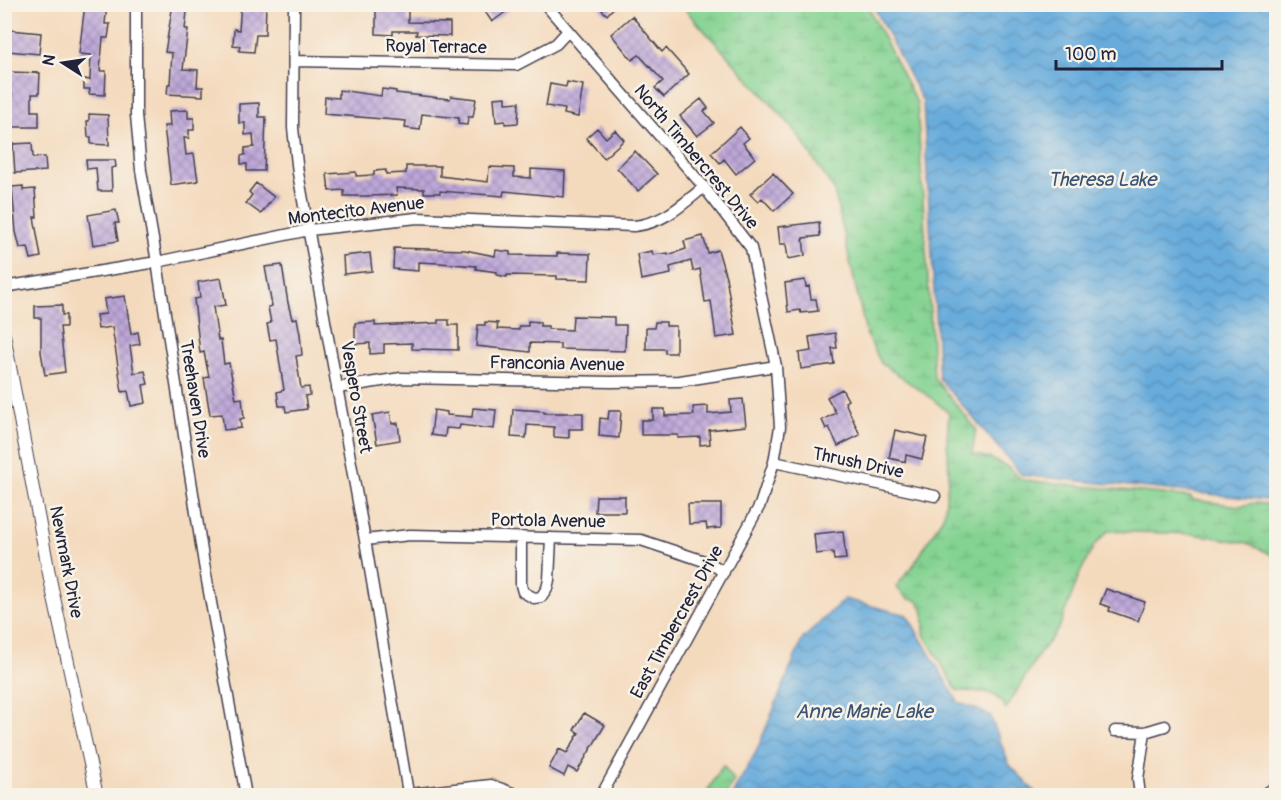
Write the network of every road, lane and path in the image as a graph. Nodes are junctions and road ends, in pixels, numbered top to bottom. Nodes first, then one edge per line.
1 (136, 4) edge
2 (294, 4) edge
3 (544, 4) edge
4 (567, 32) junction
5 (294, 61) junction
6 (704, 187) junction
7 (309, 230) junction
8 (157, 261) junction
9 (4, 288) edge
10 (4, 334) edge
11 (776, 366) junction
12 (337, 388) junction
13 (774, 462) junction
14 (935, 496) dead end
15 (521, 537) junction
16 (550, 538) junction
17 (365, 540) junction
18 (724, 572) junction
19 (1165, 726) dead end
20 (1115, 731) dead end
21 (1145, 732) junction
22 (1276, 787) edge
23 (408, 793) junction
24 (97, 795) edge
25 (246, 795) edge
26 (392, 795) edge
27 (521, 795) edge
28 (601, 795) edge
29 (1140, 795) edge
30 (1262, 795) edge

1 - 8 street, Treehaven Drive
2 - 5 street, Vespero Street
3 - 4 street, North Timbercrest Drive
4 - 5 street, Royal Terrace
4 - 6 street, North Timbercrest Drive
5 - 7 street, Vespero Street
6 - 7 street, Montecito Avenue
6 - 11 street, North Timbercrest Drive
7 - 8 street, Montecito Avenue
7 - 12 street, Vespero Street
8 - 9 street, Montecito Avenue
8 - 25 street, Treehaven Drive
10 - 24 street, Newmark Drive
11 - 12 street, Franconia Avenue
11 - 13 street, North Timbercrest Drive
12 - 17 street, Vespero Street
13 - 14 street, Thrush Drive
13 - 18 street, East Timbercrest Drive
15 - 16 street, Portola Avenue
15 - 16 street
15 - 17 street, Portola Avenue
16 - 18 street, Portola Avenue
17 - 23 street, Vespero Street
18 - 28 street, East Timbercrest Drive
19 - 21 street
20 - 21 street
21 - 29 street
22 - 30 street
23 - 26 street
23 - 27 street

